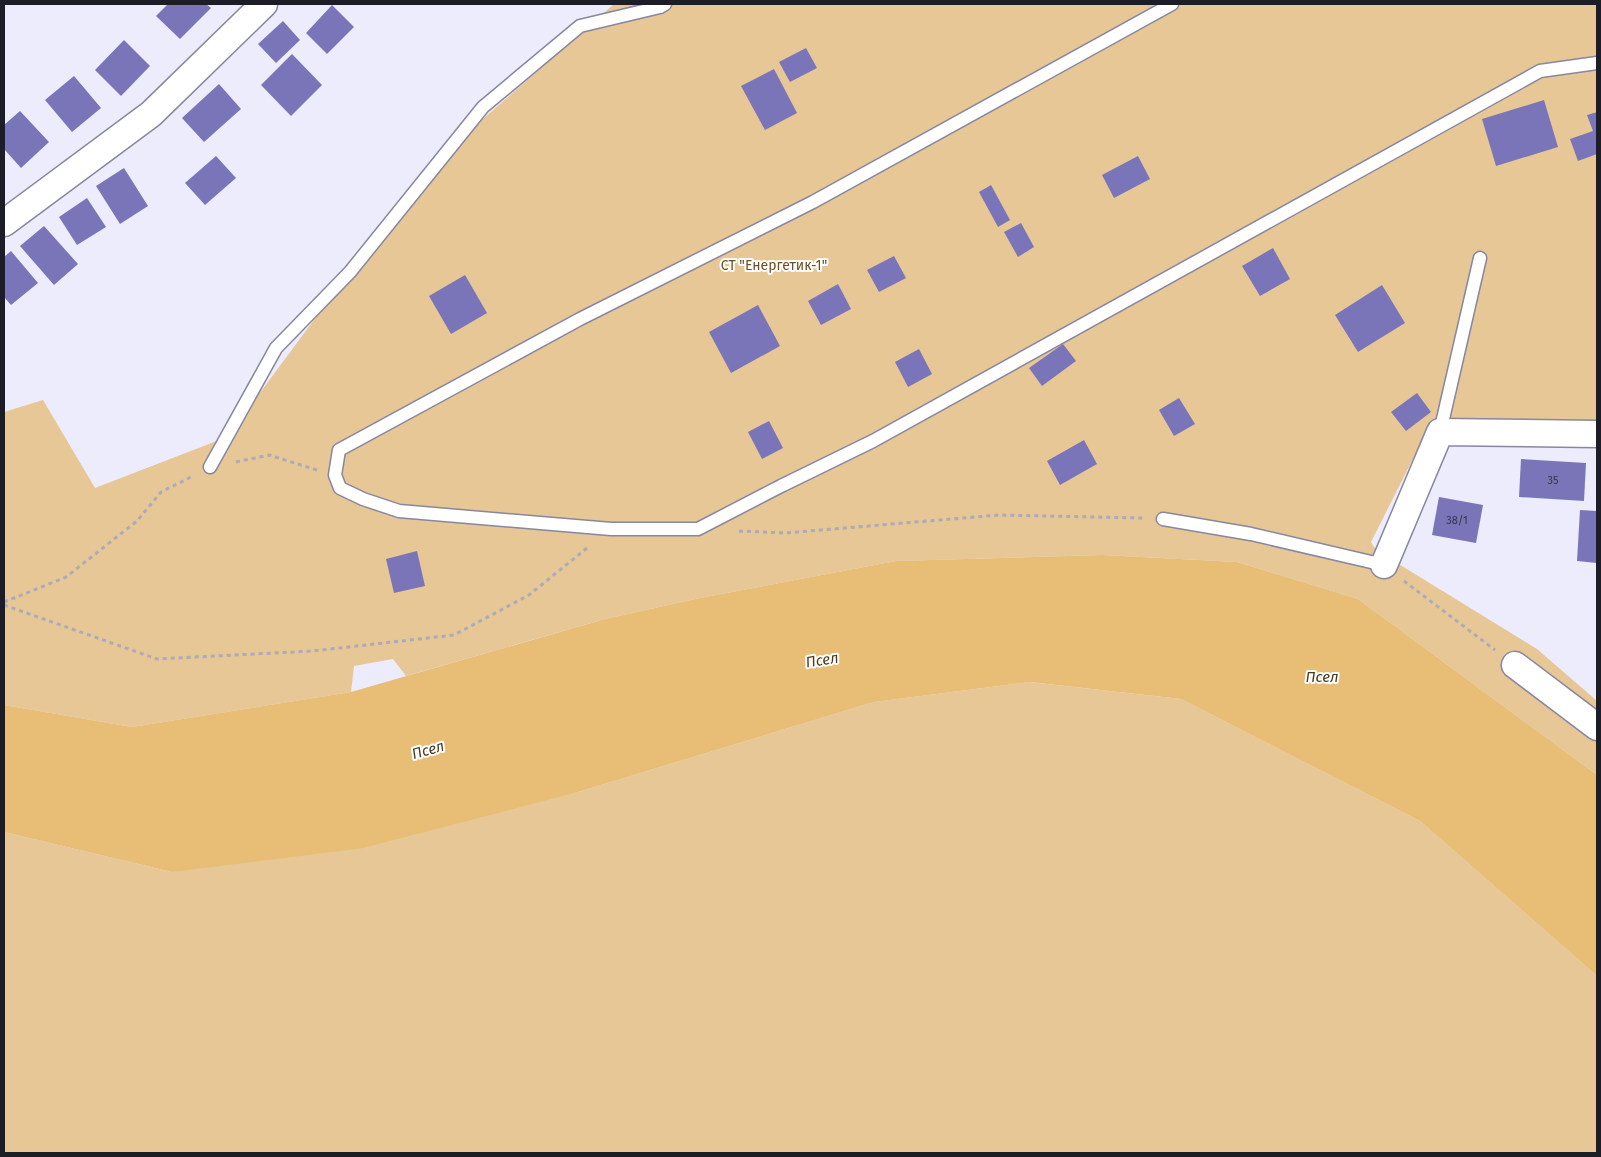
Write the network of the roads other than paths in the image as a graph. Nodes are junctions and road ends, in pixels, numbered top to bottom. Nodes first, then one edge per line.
1 (264, 4) edge
2 (665, 4) edge
3 (1172, 4) edge
4 (1597, 62) edge
5 (4, 223) edge
6 (1480, 258) dead end
7 (1440, 432) junction
8 (1597, 434) edge
9 (210, 467) road end
10 (1163, 518) road end
11 (1384, 565) joint
12 (1515, 665) road end
13 (1597, 727) edge

1 - 5 street
2 - 9 lane
3 - 4 lane
6 - 7 lane
7 - 8 street
7 - 11 street
10 - 11 lane
12 - 13 street

